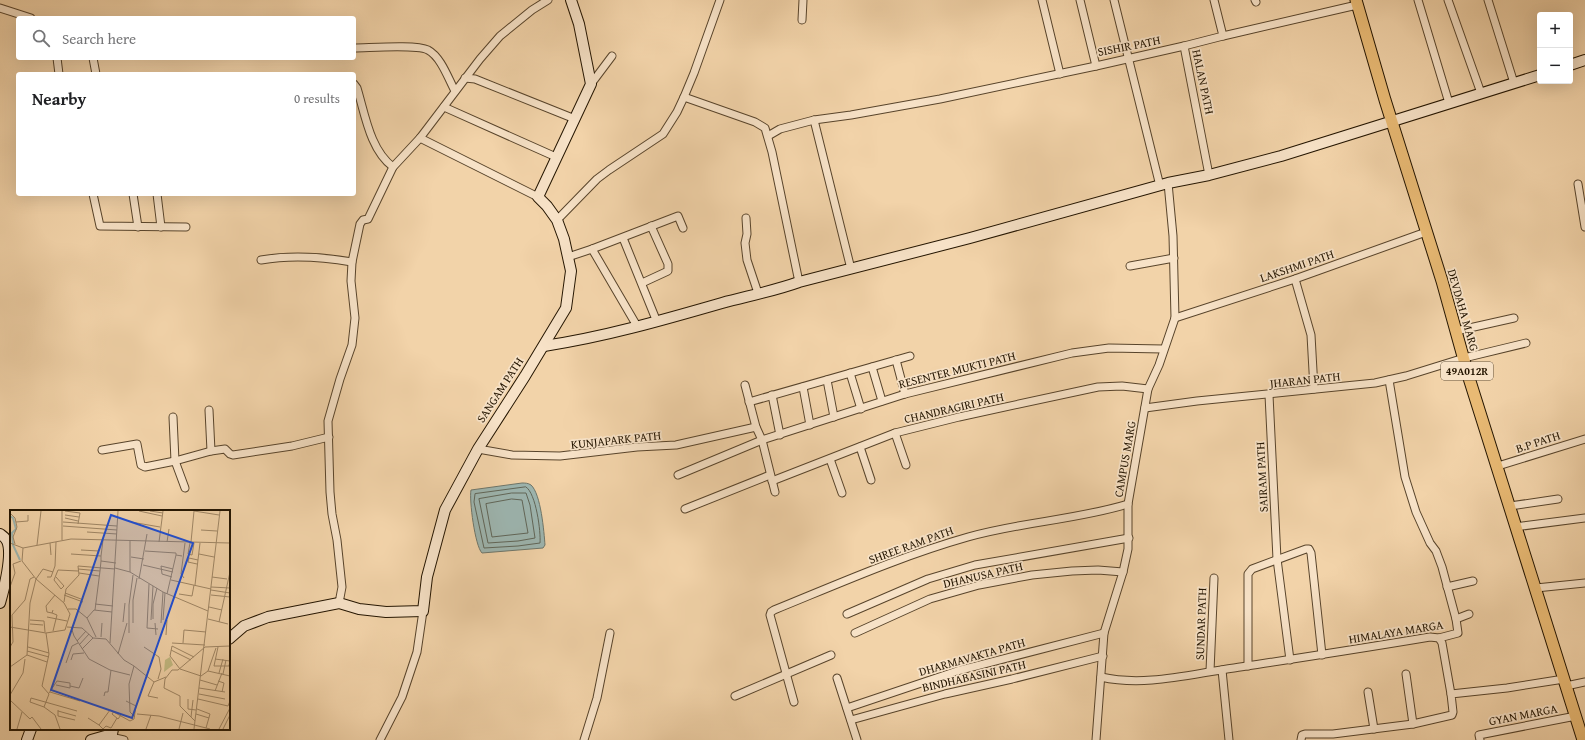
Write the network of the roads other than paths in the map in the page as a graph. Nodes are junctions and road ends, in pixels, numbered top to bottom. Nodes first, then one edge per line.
1 (548, 0) edge
2 (571, 0) edge
3 (720, 0) edge
4 (803, 0) edge
5 (1042, 0) edge
6 (1080, 0) edge
7 (1114, 0) edge
8 (1214, 0) edge
9 (1418, 0) edge
10 (1448, 0) edge
11 (1488, 0) edge
12 (1357, 3) edge
13 (0, 8) edge
14 (25, 16) edge
15 (802, 20) dead end
16 (1223, 36) junction
17 (1184, 46) junction
18 (356, 48) edge
19 (612, 56) dead end
20 (1129, 58) junction
21 (57, 60) edge
22 (93, 60) edge
23 (1585, 60) edge
24 (1573, 64) edge
25 (1096, 66) junction
26 (59, 72) edge
27 (96, 72) edge
28 (1060, 74) junction
29 (1537, 76) edge
30 (465, 78) junction
31 (1514, 83) junction
32 (591, 84) junction
33 (356, 86) edge
34 (455, 91) junction
35 (1481, 93) junction
36 (684, 97) junction
37 (1449, 103) junction
38 (444, 107) junction
39 (575, 119) junction
40 (814, 120) junction
41 (1392, 121) junction
42 (768, 136) junction
43 (420, 138) junction
44 (556, 157) junction
45 (393, 167) junction
46 (1209, 175) junction
47 (1164, 184) junction
48 (1578, 184) dead end
49 (93, 196) edge
50 (133, 196) edge
51 (157, 196) edge
52 (538, 197) junction
53 (746, 218) dead end
54 (557, 220) junction
55 (138, 226) junction
56 (161, 226) junction
57 (651, 226) junction
58 (186, 227) dead end
59 (1585, 227) edge
60 (683, 228) dead end
61 (1426, 232) junction
62 (622, 238) junction
63 (592, 249) junction
64 (568, 257) junction
65 (1174, 258) junction
66 (261, 260) dead end
67 (352, 262) junction
68 (1130, 266) dead end
69 (851, 269) junction
70 (1295, 279) junction
71 (799, 282) junction
72 (642, 283) junction
73 (758, 294) junction
74 (1175, 318) junction
75 (1514, 318) dead end
76 (657, 322) junction
77 (638, 326) junction
78 (1456, 331) junction
79 (1526, 343) dead end
80 (544, 346) junction
81 (1164, 349) junction
82 (910, 356) dead end
83 (1464, 358) junction
84 (896, 360) junction
85 (872, 367) junction
86 (850, 373) junction
87 (827, 380) junction
88 (1389, 380) junction
89 (745, 385) dead end
90 (802, 387) junction
91 (1148, 389) junction
92 (1314, 389) junction
93 (905, 394) junction
94 (772, 395) junction
95 (1269, 395) junction
96 (882, 401) junction
97 (749, 402) junction
98 (1145, 408) junction
99 (861, 409) junction
100 (209, 410) dead end
101 (173, 417) dead end
102 (834, 417) junction
103 (810, 425) junction
104 (756, 427) junction
105 (895, 433) junction
106 (780, 435) junction
107 (329, 437) junction
108 (1585, 439) edge
109 (762, 440) junction
110 (860, 447) junction
111 (478, 449) junction
112 (102, 450) dead end
113 (211, 451) junction
114 (830, 459) junction
115 (175, 461) junction
116 (906, 465) dead end
117 (1498, 466) junction
118 (678, 475) dead end
119 (771, 478) junction
120 (870, 480) dead end
121 (185, 488) dead end
122 (775, 492) dead end
123 (842, 494) dead end
124 (1558, 499) dead end
125 (1128, 504) junction
126 (1510, 506) junction
127 (685, 509) dead end
128 (1585, 518) edge
129 (1515, 527) junction
130 (0, 534) edge
131 (1128, 538) junction
132 (1277, 559) junction
133 (4, 572) edge
134 (1123, 572) junction
135 (1214, 578) dead end
136 (1473, 581) dead end
137 (1585, 583) edge
138 (1447, 587) junction
139 (1536, 588) junction
140 (0, 603) edge
141 (339, 603) junction
142 (423, 611) junction
143 (847, 614) dead end
144 (1469, 614) dead end
145 (1456, 619) junction
146 (610, 633) dead end
147 (855, 633) dead end
148 (1104, 633) junction
149 (230, 638) edge
150 (1439, 638) junction
151 (831, 655) dead end
152 (1322, 655) junction
153 (1103, 656) junction
154 (1290, 660) junction
155 (1248, 666) junction
156 (1222, 670) junction
157 (1210, 671) junction
158 (1406, 674) dead end
159 (786, 675) junction
160 (1101, 677) junction
161 (837, 678) dead end
162 (1565, 682) junction
163 (1585, 682) edge
164 (1368, 692) dead end
165 (1451, 694) junction
166 (735, 696) dead end
167 (794, 702) dead end
168 (847, 708) junction
169 (851, 720) junction
170 (1580, 722) edge
171 (1413, 724) junction
172 (1374, 729) junction
173 (31, 730) edge
174 (113, 730) edge
175 (104, 736) junction
176 (27, 740) edge
177 (91, 740) edge
178 (124, 740) edge
179 (380, 740) edge
180 (584, 740) edge
181 (857, 740) edge
182 (1096, 740) edge
183 (1229, 740) edge
184 (1301, 740) edge
185 (1480, 740) edge
186 (1584, 740) edge

1 - 30 street
2 - 32 street
3 - 36 street
4 - 15 street
5 - 28 street
6 - 25 street, SISHIR PATH
7 - 20 street, CAMPUS MARG
8 - 16 street
9 - 37 street
10 - 35 street
11 - 31 street
12 - 16 street, HALAN PATH
12 - 41 main road, DEVDAHA MARG / 49A012R
13 - 14 street
16 - 17 street, HALAN PATH
17 - 20 street, SISHIR PATH
17 - 46 street, HALAN PATH
18 - 34 street
19 - 32 street
20 - 25 street, SISHIR PATH
20 - 47 street, CAMPUS MARG
21 - 26 street
22 - 27 street
23 - 24 street
25 - 28 street
28 - 40 street
29 - 31 street
30 - 34 street
30 - 39 street
31 - 35 street
32 - 39 street
33 - 45 street
34 - 38 street
35 - 37 street
36 - 42 street
36 - 54 street
37 - 41 street
38 - 43 street
38 - 44 street
39 - 44 street
40 - 42 street
40 - 69 street
41 - 46 street
41 - 61 main road, DEVDAHA MARG / 49A012R
42 - 71 street
43 - 45 street
43 - 52 street
44 - 52 street
45 - 67 street
46 - 47 street
47 - 65 street, CAMPUS MARG
47 - 69 street
48 - 59 street
49 - 55 street
50 - 55 street
51 - 56 street
52 - 54 street, SANGAM PATH
53 - 73 street
54 - 64 street, SANGAM PATH
55 - 56 street
56 - 58 street
57 - 60 street
57 - 62 street
57 - 72 street
61 - 70 street, LAKSHMI PATH
61 - 78 main road, DEVDAHA MARG / 49A012R
62 - 63 street
62 - 72 street
63 - 64 street
63 - 77 street
64 - 80 street, SANGAM PATH
65 - 68 street
65 - 74 street, CAMPUS MARG
66 - 67 street
67 - 107 street
69 - 71 street
70 - 74 street, LAKSHMI PATH
70 - 92 street
71 - 73 street
72 - 76 street
73 - 76 street
74 - 81 street, CAMPUS MARG
75 - 78 street
76 - 77 street
77 - 80 street
78 - 83 main road, DEVDAHA MARG / 49A012R
79 - 83 street, JHARAN PATH
80 - 111 street, SANGAM PATH
81 - 91 street, CAMPUS MARG
81 - 93 street, RESENTER MUKTI PATH
82 - 84 street
83 - 88 street, JHARAN PATH
83 - 117 main road, DEVDAHA MARG / 49A012R
84 - 85 street
84 - 93 street
85 - 86 street
85 - 96 street
86 - 87 street
86 - 99 street
87 - 90 street
87 - 102 street
88 - 92 street, JHARAN PATH
88 - 138 street, HIMALAYA MARGA
89 - 97 street
90 - 94 street
90 - 103 street
91 - 98 street, CAMPUS MARG
91 - 105 street, CHANDRAGIRI PATH
92 - 95 street, JHARAN PATH
93 - 96 street, RESENTER MUKTI PATH
94 - 97 street
94 - 106 street
95 - 98 street, JHARAN PATH
95 - 132 street, SAIRAM PATH
96 - 99 street, RESENTER MUKTI PATH
97 - 104 street
98 - 125 street, CAMPUS MARG
99 - 102 street, RESENTER MUKTI PATH
100 - 113 street
101 - 115 street
102 - 103 street, RESENTER MUKTI PATH
103 - 106 street, RESENTER MUKTI PATH
104 - 109 street
104 - 111 street, KUNJAPARK PATH
105 - 110 street, CHANDRAGIRI PATH
105 - 116 street
106 - 109 street, RESENTER MUKTI PATH
107 - 113 street
107 - 141 street
108 - 117 street, B.P PATH
109 - 118 street, RESENTER MUKTI PATH
109 - 119 street
110 - 114 street, CHANDRAGIRI PATH
110 - 120 street
111 - 142 street, SANGAM PATH
112 - 115 street
113 - 115 street
114 - 119 street, CHANDRAGIRI PATH
114 - 123 street
115 - 121 street
117 - 126 main road, DEVDAHA MARG / 49A012R
119 - 122 street
119 - 127 street, CHANDRAGIRI PATH
124 - 126 street
125 - 131 street, CAMPUS MARG
125 - 159 street, SHREE RAM PATH
126 - 129 main road, DEVDAHA MARG / 49A012R
128 - 129 street
129 - 139 main road, DEVDAHA MARG / 49A012R
130 - 133 street
131 - 134 street, CAMPUS MARG
131 - 143 street
132 - 152 street
132 - 154 street, SAIRAM PATH
132 - 155 street
133 - 140 street
134 - 147 street, DHANUSA PATH
134 - 148 street, CAMPUS MARG
135 - 157 street, SUNDAR PATH
136 - 138 street
137 - 139 street
138 - 145 street, HIMALAYA MARGA
139 - 162 main road, DEVDAHA MARG / 49A012R
141 - 142 street
141 - 149 street
142 - 179 street
144 - 145 street
145 - 150 street, HIMALAYA MARGA
146 - 180 street
148 - 153 street, CAMPUS MARG
148 - 168 street, DHARMAVAKTA PATH
150 - 152 street, HIMALAYA MARGA
150 - 165 street
151 - 159 street
152 - 154 street, HIMALAYA MARGA
153 - 160 street, CAMPUS MARG
153 - 169 street, BINDHABASINI PATH
154 - 155 street, HIMALAYA MARGA
155 - 156 street, HIMALAYA MARGA
156 - 157 street, HIMALAYA MARGA
156 - 183 street
157 - 160 street, HIMALAYA MARGA
158 - 171 street
159 - 166 street
159 - 167 street
160 - 182 street, CAMPUS MARG
161 - 168 street
162 - 163 street
162 - 165 street
162 - 170 main road, DEVDAHA MARG / 49A012R
164 - 172 street
165 - 171 street
168 - 169 street
169 - 181 street
170 - 185 street, GYAN MARGA
170 - 186 main road, DEVDAHA MARG / 49A012R
171 - 172 street
172 - 184 street
173 - 176 street
174 - 175 street
175 - 177 street
175 - 178 street

